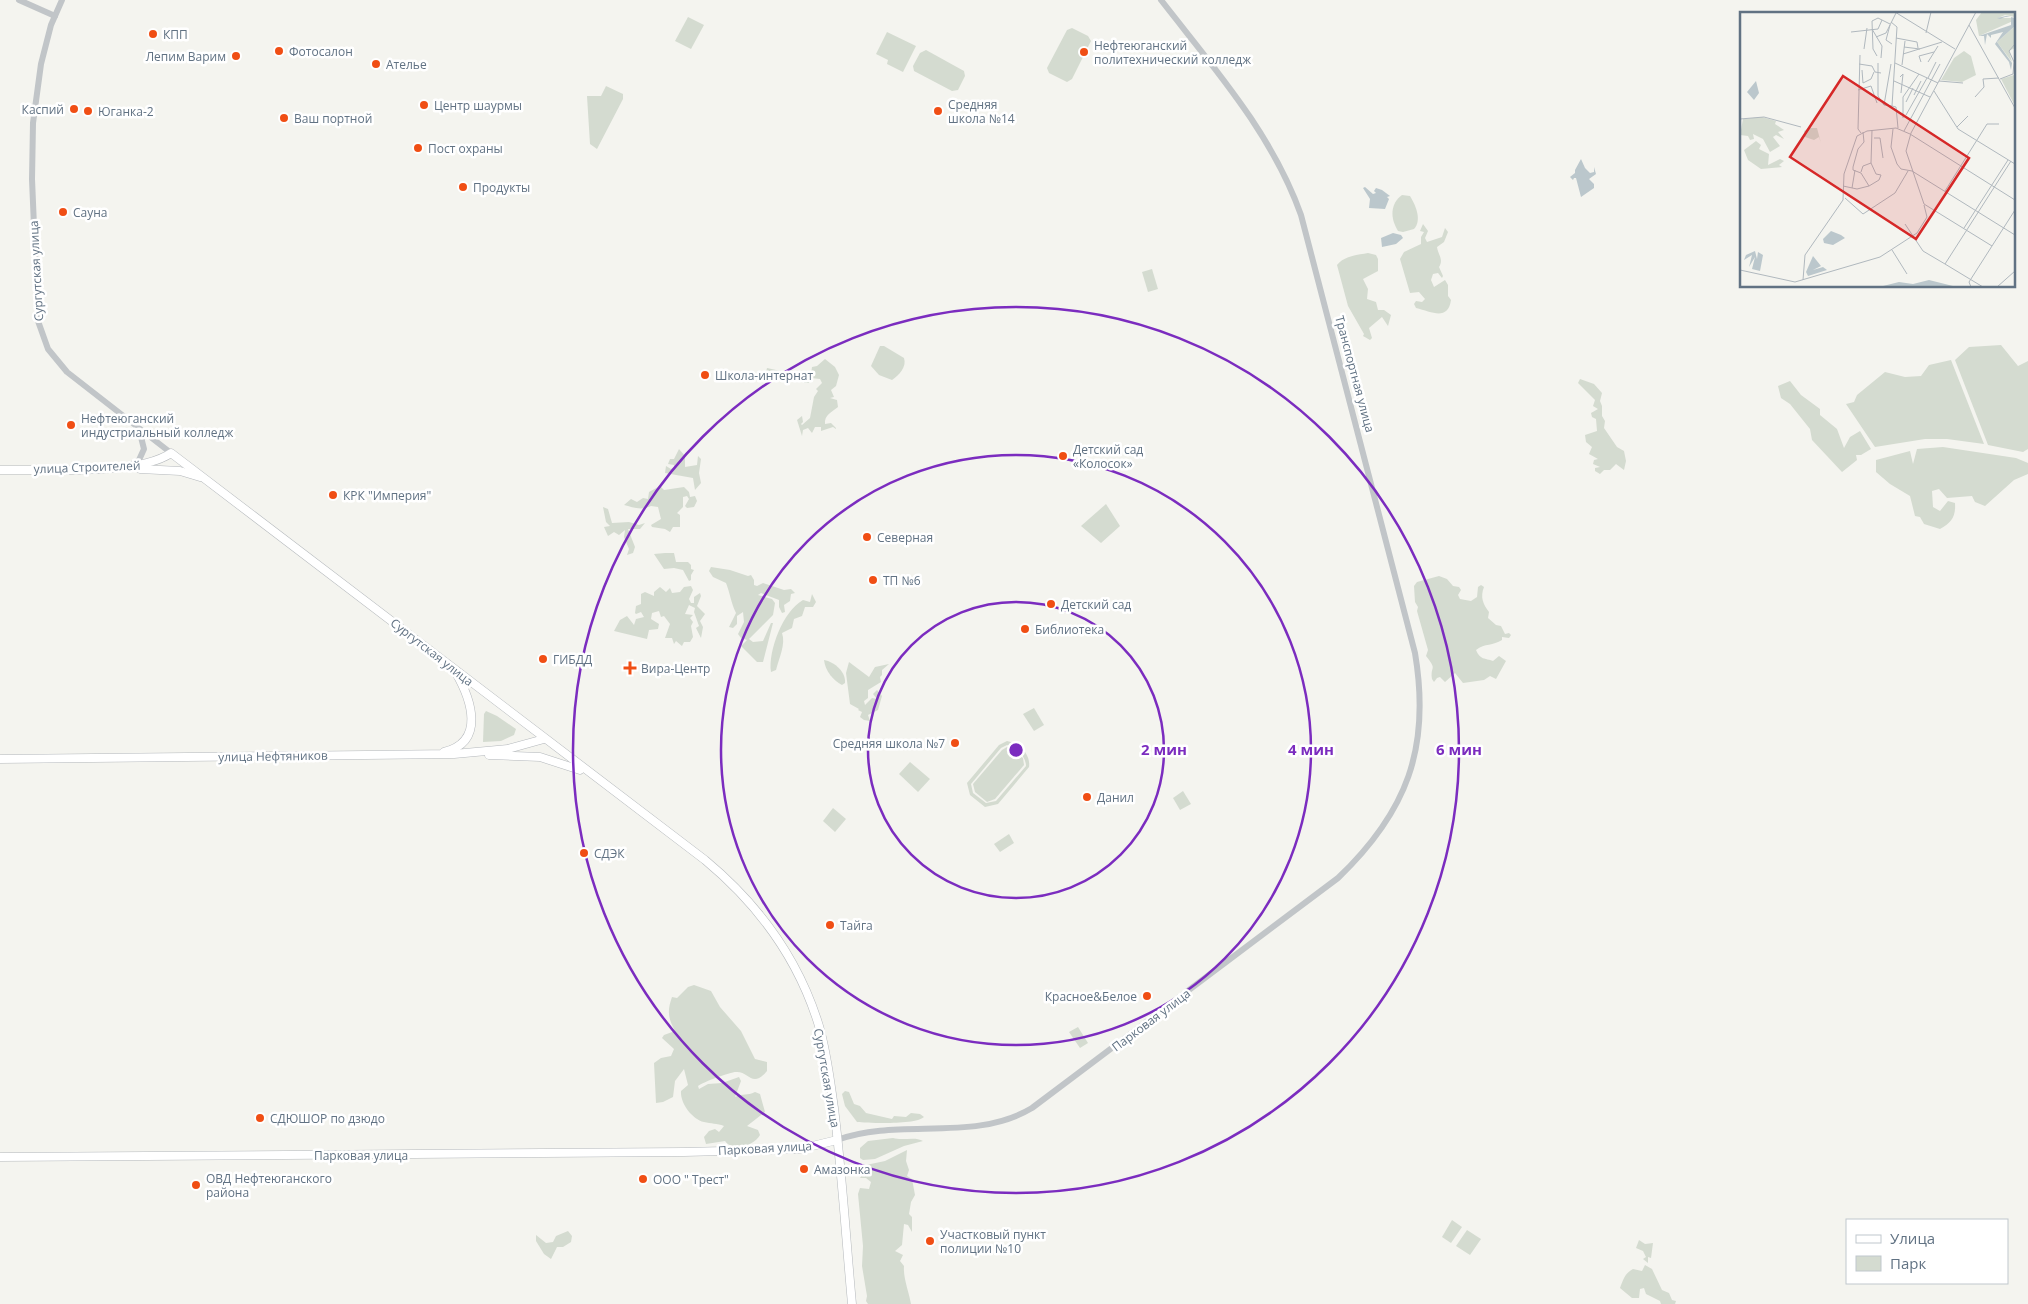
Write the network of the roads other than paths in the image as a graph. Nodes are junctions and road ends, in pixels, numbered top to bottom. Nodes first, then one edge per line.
1 (19, 0) edge
2 (62, 0) edge
3 (1161, 0) edge
4 (55, 16) junction
5 (130, 422) junction
6 (171, 453) junction
7 (120, 468) junction
8 (0, 470) edge
9 (207, 480) junction
10 (454, 669) junction
11 (544, 739) junction
12 (435, 754) junction
13 (454, 754) junction
14 (0, 759) edge
15 (589, 774) junction
16 (1403, 790) joint
17 (837, 1140) junction
18 (0, 1157) edge
19 (852, 1304) edge

1 - 4 street
2 - 4 street, Сургутская улица
3 - 16 street, Транспортная улица
4 - 5 street, Сургутская улица
5 - 6 street, Сургутская улица
5 - 7 street
6 - 7 main road, улица Строителей
6 - 9 main road, Сургутская улица
7 - 8 main road, улица Строителей
7 - 9 main road
9 - 10 main road, Сургутская улица
10 - 11 main road, Сургутская улица
10 - 12 main road
11 - 13 main road, улица Нефтяников
11 - 15 main road, Сургутская улица
12 - 13 main road, улица Нефтяников
12 - 14 main road, улица Нефтяников
13 - 15 main road
15 - 17 main road, Сургутская улица
16 - 17 street, Парковая улица
17 - 18 main road, Парковая улица
17 - 19 main road, Сургутская улица

